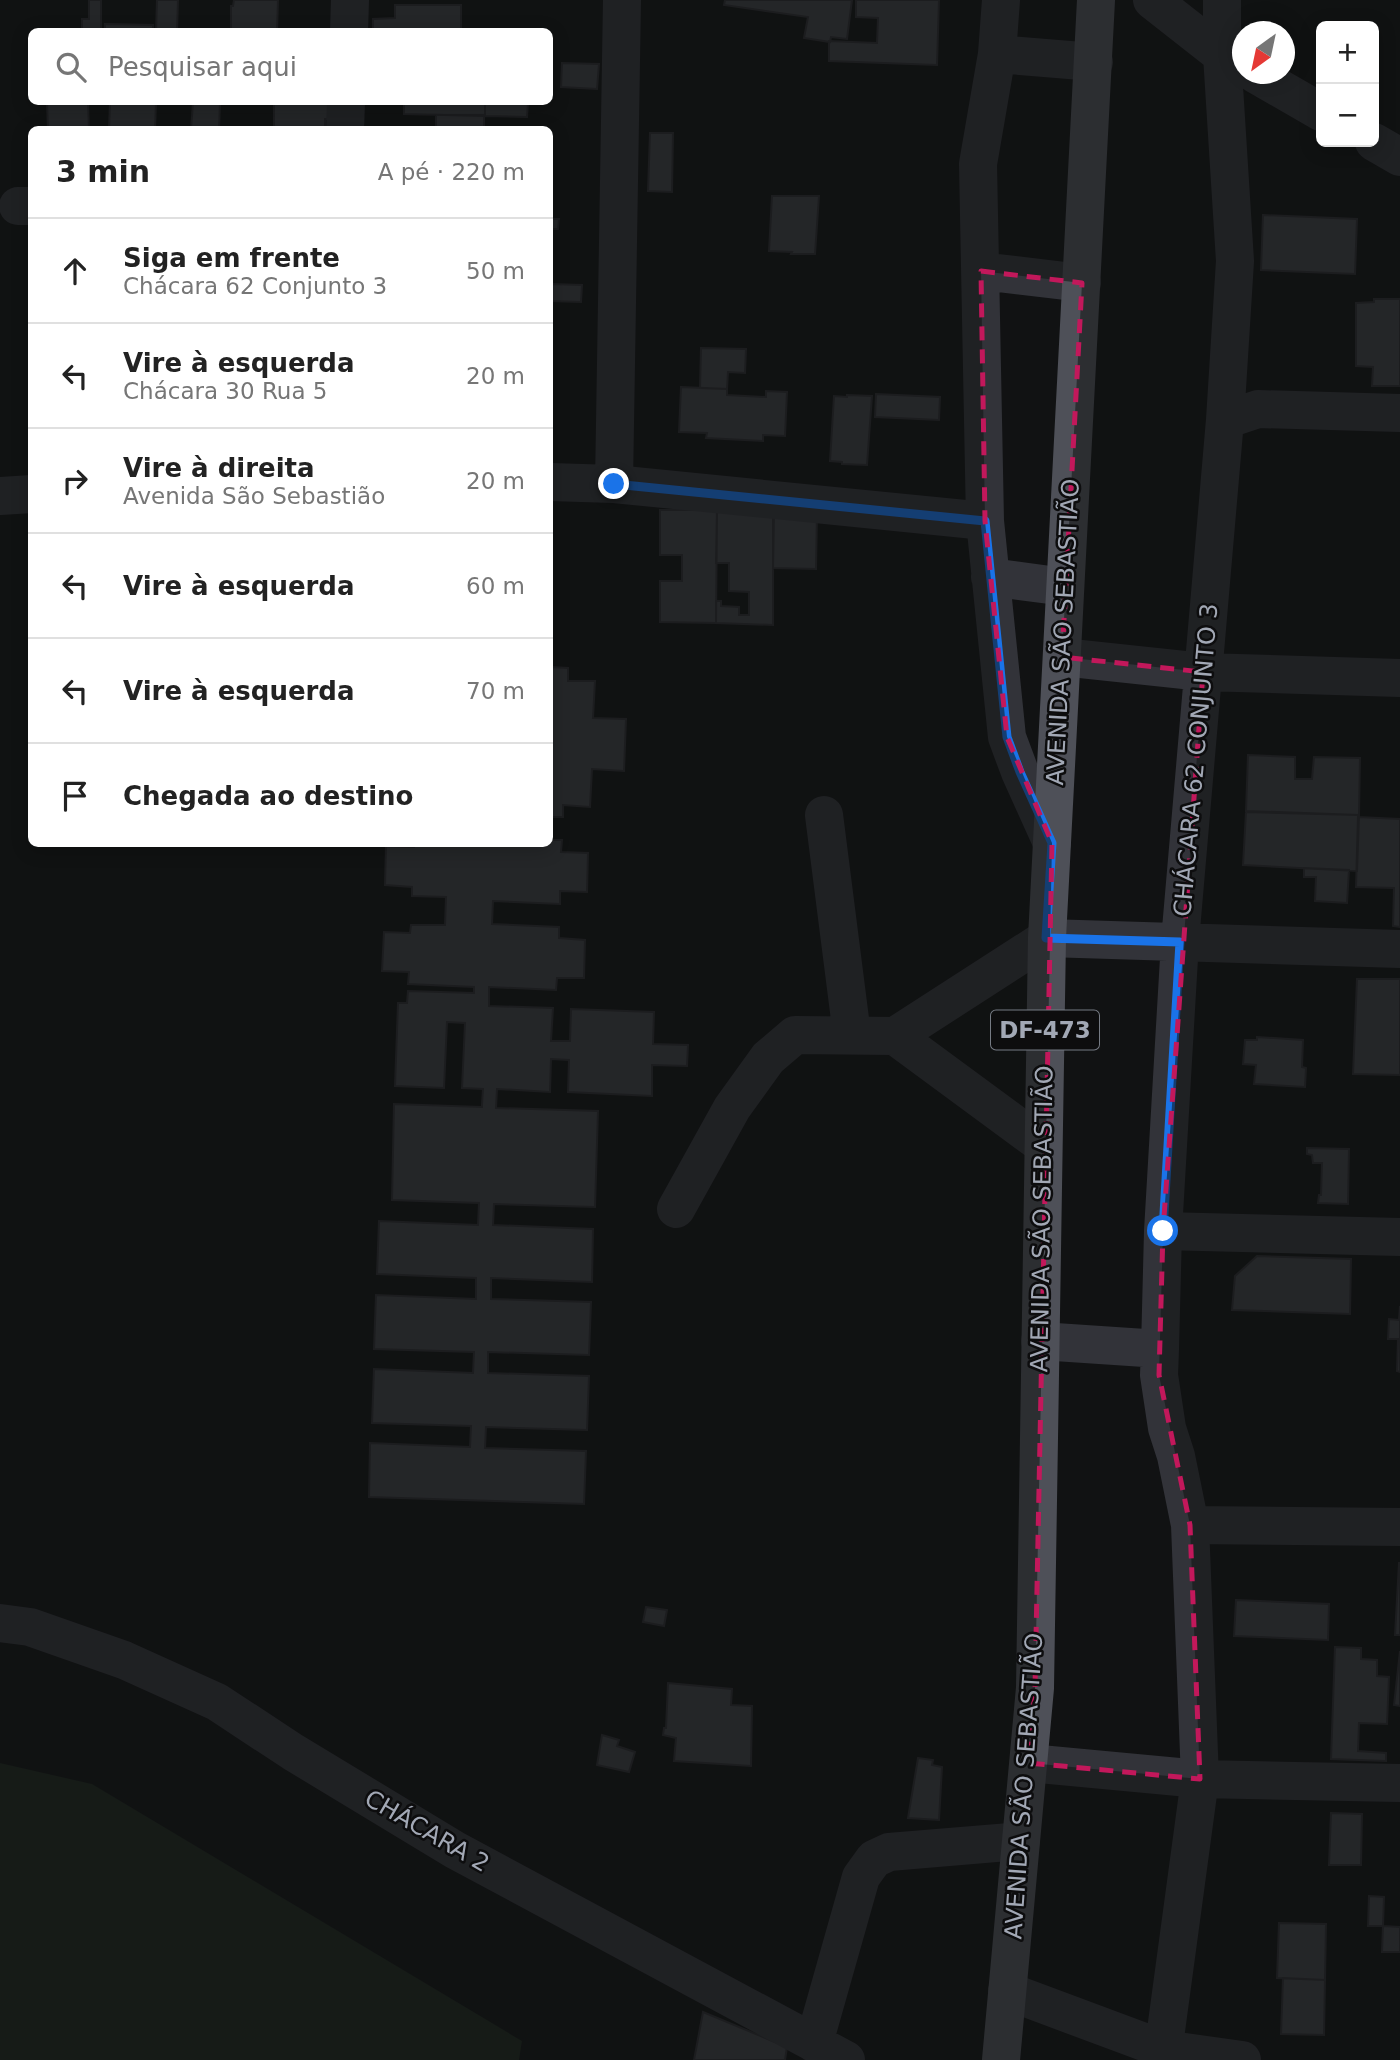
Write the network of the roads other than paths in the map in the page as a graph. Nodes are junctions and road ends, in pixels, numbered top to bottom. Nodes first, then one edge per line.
1 (350, 0) edge
2 (622, 0) edge
3 (1001, 0) edge
4 (1096, 0) edge
5 (1152, 0) edge
6 (1222, 0) edge
7 (349, 28) edge
8 (997, 54) junction
9 (1232, 61) edge
10 (1094, 62) junction
11 (1232, 84) edge
12 (1273, 84) edge
13 (346, 105) edge
14 (1316, 108) edge
15 (345, 126) edge
16 (1379, 145) edge
17 (1400, 157) edge
18 (981, 271) junction
19 (1082, 283) junction
20 (1400, 413) edge
21 (1225, 419) junction
22 (553, 482) edge
23 (614, 484) junction
24 (28, 494) edge
25 (0, 496) edge
26 (985, 521) junction
27 (990, 577) junction
28 (1065, 587) junction
29 (1062, 657) junction
30 (1203, 672) junction
31 (1400, 678) edge
32 (824, 815) dead end
33 (1052, 843) junction
34 (1046, 938) junction
35 (1180, 942) junction
36 (1400, 949) edge
37 (852, 1035) junction
38 (895, 1035) junction
39 (1043, 1145) junction
40 (676, 1209) dead end
41 (1163, 1231) junction
42 (1400, 1237) edge
43 (1040, 1341) junction
44 (1160, 1349) junction
45 (1189, 1525) junction
46 (1400, 1527) edge
47 (0, 1623) edge
48 (1029, 1763) junction
49 (1200, 1779) junction
50 (1400, 1783) edge
51 (1021, 1841) junction
52 (1007, 1991) junction
53 (830, 2051) edge
54 (1162, 2054) edge
55 (1001, 2060) edge
56 (1242, 2060) edge

1 - 7 street
2 - 23 street
3 - 8 street
4 - 10 main road, AVENIDA SÃO SEBASTIÃO / DF-473
5 - 9 street
6 - 9 street, CHÁCARA 62 CONJUNTO 3
8 - 10 street
8 - 18 street
10 - 19 main road, AVENIDA SÃO SEBASTIÃO / DF-473
11 - 21 street, CHÁCARA 62 CONJUNTO 3
12 - 14 street
13 - 15 street
16 - 17 street
18 - 19 street
18 - 26 street
19 - 28 main road, AVENIDA SÃO SEBASTIÃO / DF-473
20 - 21 street
21 - 30 street, CHÁCARA 62 CONJUNTO 3
22 - 23 street
23 - 26 street
24 - 25 street
26 - 27 street
27 - 28 street
27 - 33 street
28 - 29 main road, AVENIDA SÃO SEBASTIÃO / DF-473
29 - 30 street
29 - 33 main road, AVENIDA SÃO SEBASTIÃO / DF-473
30 - 31 street
30 - 35 street, CHÁCARA 62 CONJUNTO 3
32 - 37 street
33 - 34 main road, AVENIDA SÃO SEBASTIÃO / DF-473
34 - 35 street
34 - 38 street
34 - 39 main road, AVENIDA SÃO SEBASTIÃO / DF-473
35 - 36 street
35 - 41 street, CHÁCARA 62 CONJUNTO 3
37 - 38 street
37 - 40 street
38 - 39 street
39 - 43 main road, AVENIDA SÃO SEBASTIÃO / DF-473
41 - 42 street
41 - 44 street, CHÁCARA 62 CONJUNTO 3
43 - 44 street
43 - 48 main road, AVENIDA SÃO SEBASTIÃO / DF-473
44 - 45 street, CHÁCARA 62 CONJUNTO 3
45 - 46 street
45 - 49 street, CHÁCARA 62 CONJUNTO 3
47 - 53 street, CHÁCARA 2
48 - 49 street
48 - 51 main road, AVENIDA SÃO SEBASTIÃO / DF-473
49 - 50 street
49 - 54 street, CHÁCARA 62 CONJUNTO 3
51 - 52 main road, AVENIDA SÃO SEBASTIÃO / DF-473
51 - 53 street
52 - 54 street
52 - 55 main road, AVENIDA SÃO SEBASTIÃO / DF-473
54 - 56 street

